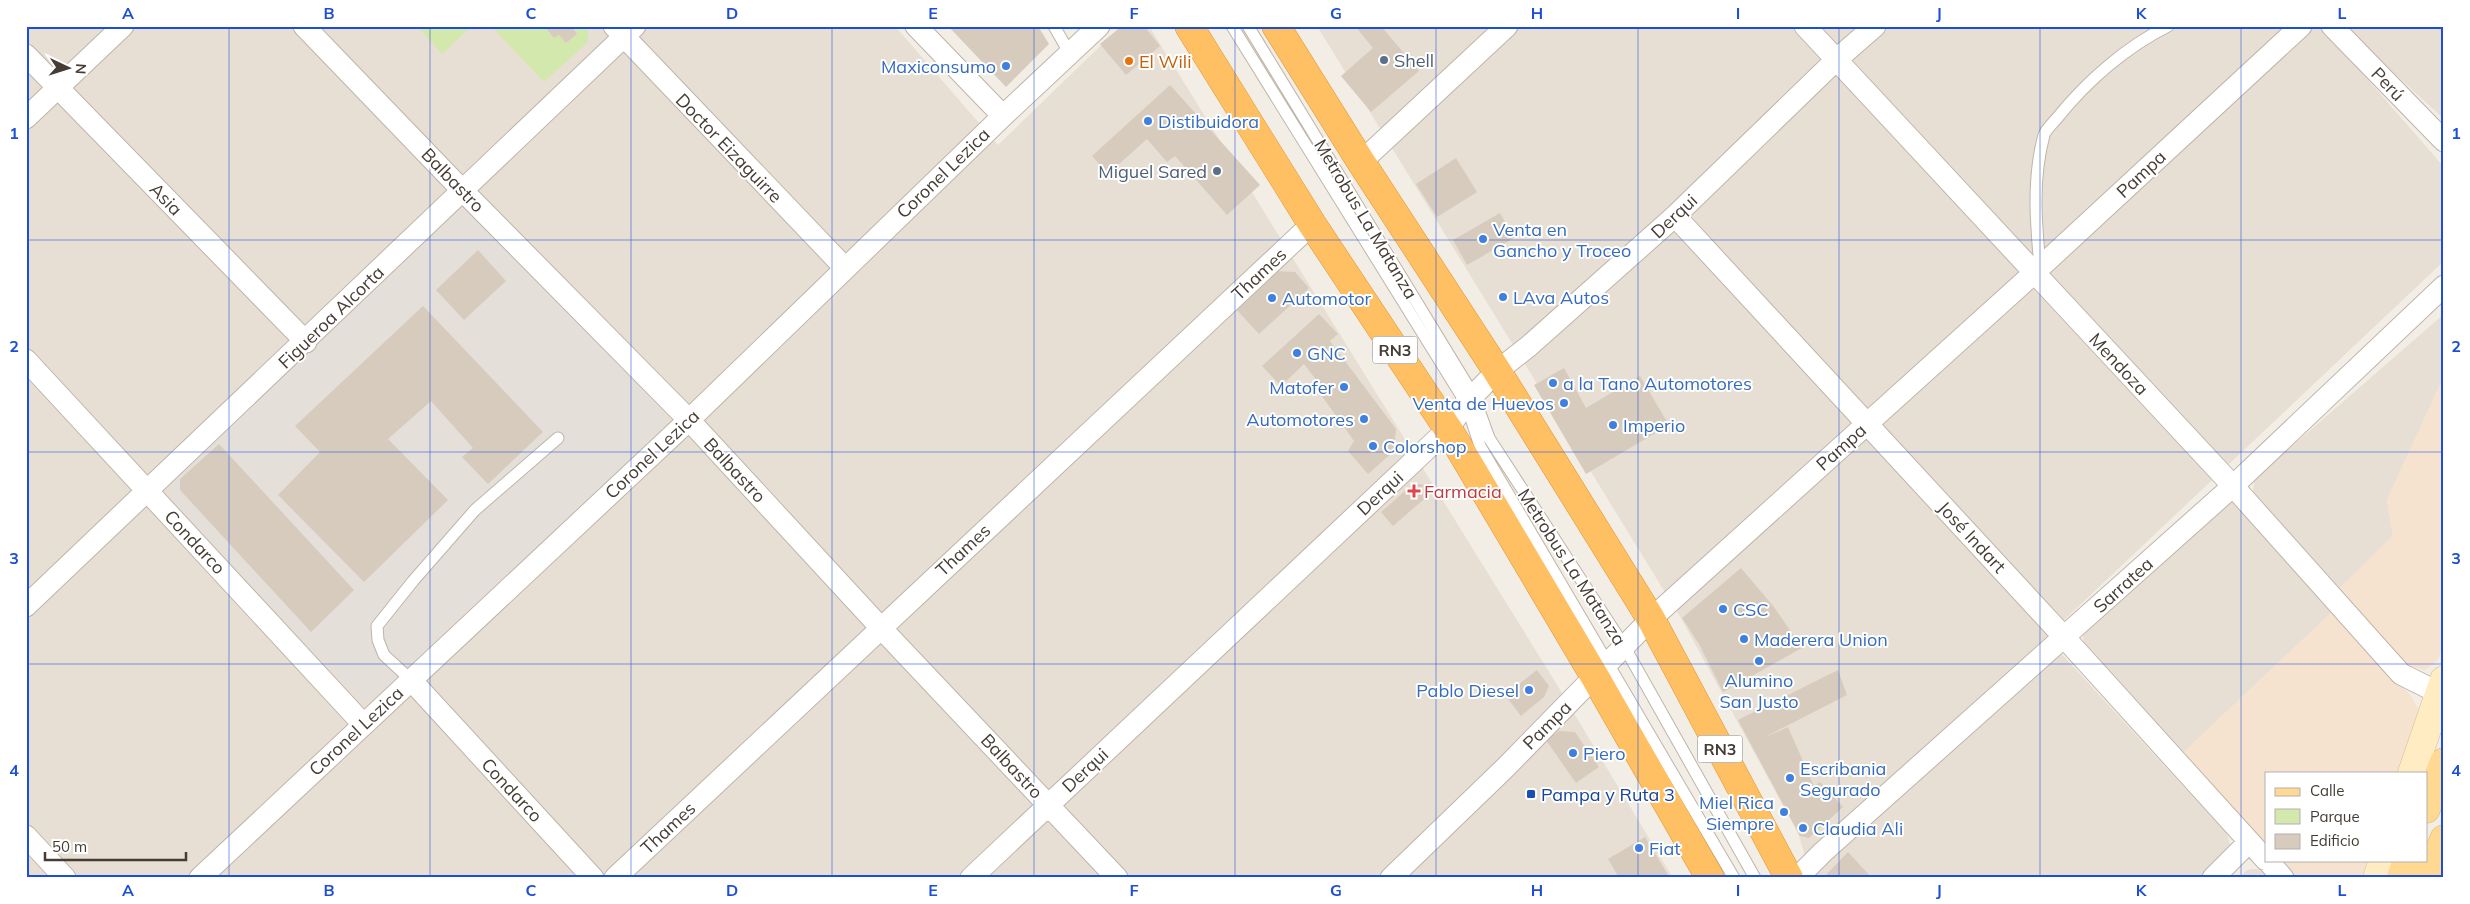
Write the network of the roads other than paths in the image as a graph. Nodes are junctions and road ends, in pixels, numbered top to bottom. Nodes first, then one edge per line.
1 (123, 26) edge
2 (304, 26) edge
3 (916, 26) edge
4 (1054, 26) edge
5 (1099, 26) edge
6 (1189, 26) edge
7 (1232, 26) edge
8 (1248, 26) edge
9 (1276, 26) edge
10 (1507, 26) edge
11 (1804, 26) edge
12 (1875, 26) edge
13 (2168, 26) edge
14 (2301, 26) edge
15 (2332, 26) edge
16 (624, 30) edge
17 (1070, 54) junction
18 (26, 55) edge
19 (1836, 60) junction
20 (58, 88) junction
21 (1002, 116) junction
22 (26, 118) edge
23 (2444, 141) edge
24 (1361, 162) junction
25 (462, 190) junction
26 (1675, 216) junction
27 (1312, 224) junction
28 (845, 268) junction
29 (2037, 270) junction
30 (2444, 286) edge
31 (306, 342) junction
32 (26, 360) edge
33 (1497, 371) junction
34 (1470, 400) junction
35 (689, 420) junction
36 (1867, 424) junction
37 (1448, 429) junction
38 (558, 438) dead end
39 (2233, 486) junction
40 (147, 490) junction
41 (26, 606) edge
42 (1651, 619) junction
43 (881, 628) junction
44 (2064, 637) junction
45 (1624, 646) junction
46 (1601, 670) junction
47 (410, 680) junction
48 (2442, 686) edge
49 (363, 724) junction
50 (2444, 762) edge
51 (2412, 772) edge
52 (2428, 804) edge
53 (1048, 805) junction
54 (26, 836) edge
55 (2444, 839) edge
56 (2249, 842) junction
57 (2265, 859) edge
58 (2268, 862) edge
59 (2382, 862) edge
60 (2406, 862) edge
61 (65, 878) edge
62 (200, 878) edge
63 (592, 878) edge
64 (615, 878) edge
65 (971, 878) edge
66 (1117, 878) edge
67 (1391, 878) edge
68 (1710, 878) edge
69 (1734, 878) edge
70 (1755, 878) edge
71 (1789, 878) edge
72 (1797, 878) edge
73 (2213, 878) edge
74 (2283, 878) edge
75 (2377, 878) edge
76 (2401, 878) edge
77 (2429, 878) edge

1 - 20 street
2 - 25 street, Balbastro
3 - 21 street
4 - 17 lane
5 - 17 street, Coronel Lezica
6 - 27 highway, RN3
7 - 34 lane, Metrobus La Matanza
8 - 34 lane, Metrobus La Matanza
9 - 24 highway, RN3
10 - 24 street
11 - 19 street, Mendoza
12 - 19 street, Derqui
13 - 29 lane
14 - 29 street, Pampa
15 - 23 street, Perú
16 - 25 street, Figueroa Alcorta
16 - 28 street, Doctor Eizaguirre
17 - 21 street, Coronel Lezica
18 - 20 street, Asia
19 - 26 street, Derqui
19 - 29 street, Mendoza
20 - 22 street
20 - 31 street, Asia
21 - 28 street, Coronel Lezica
24 - 33 highway, RN3
25 - 31 street, Figueroa Alcorta
25 - 35 street, Balbastro
26 - 33 street, Derqui
26 - 36 street, José Indart
27 - 37 highway, RN3
27 - 43 street, Thames
28 - 35 street, Coronel Lezica
29 - 36 street, Pampa
29 - 39 street, Mendoza
30 - 39 street, Sarratea
31 - 40 street, Figueroa Alcorta
32 - 40 street, Condarco
33 - 34 street, Derqui
33 - 42 highway, RN3
34 - 37 street, Derqui
34 - 45 lane, Metrobus La Matanza
34 - 46 lane, Metrobus La Matanza
35 - 43 street, Balbastro
35 - 47 street, Coronel Lezica
36 - 42 street, Pampa
36 - 44 street, José Indart
37 - 46 highway, RN3
37 - 53 street, Derqui
38 - 47 lane
39 - 44 street, Sarratea
39 - 48 street, Mendoza
40 - 41 street, Figueroa Alcorta
40 - 49 street, Condarco
42 - 45 street, Pampa
42 - 71 highway, RN3
43 - 53 street, Balbastro
43 - 64 street, Thames
44 - 56 street, José Indart
44 - 72 street, Sarratea
45 - 46 street, Pampa
45 - 70 lane, Metrobus La Matanza
46 - 67 street, Pampa
46 - 68 highway, RN3
46 - 69 lane, Metrobus La Matanza
47 - 49 street, Coronel Lezica
47 - 63 street, Condarco
48 - 51 street
49 - 62 street, Coronel Lezica
50 - 52 main road
53 - 65 street, Derqui
53 - 66 street, Balbastro
54 - 61 street
55 - 77 main road
56 - 57 street, José Indart
56 - 73 street
58 - 74 street, José Indart
59 - 75 street
60 - 76 main road

